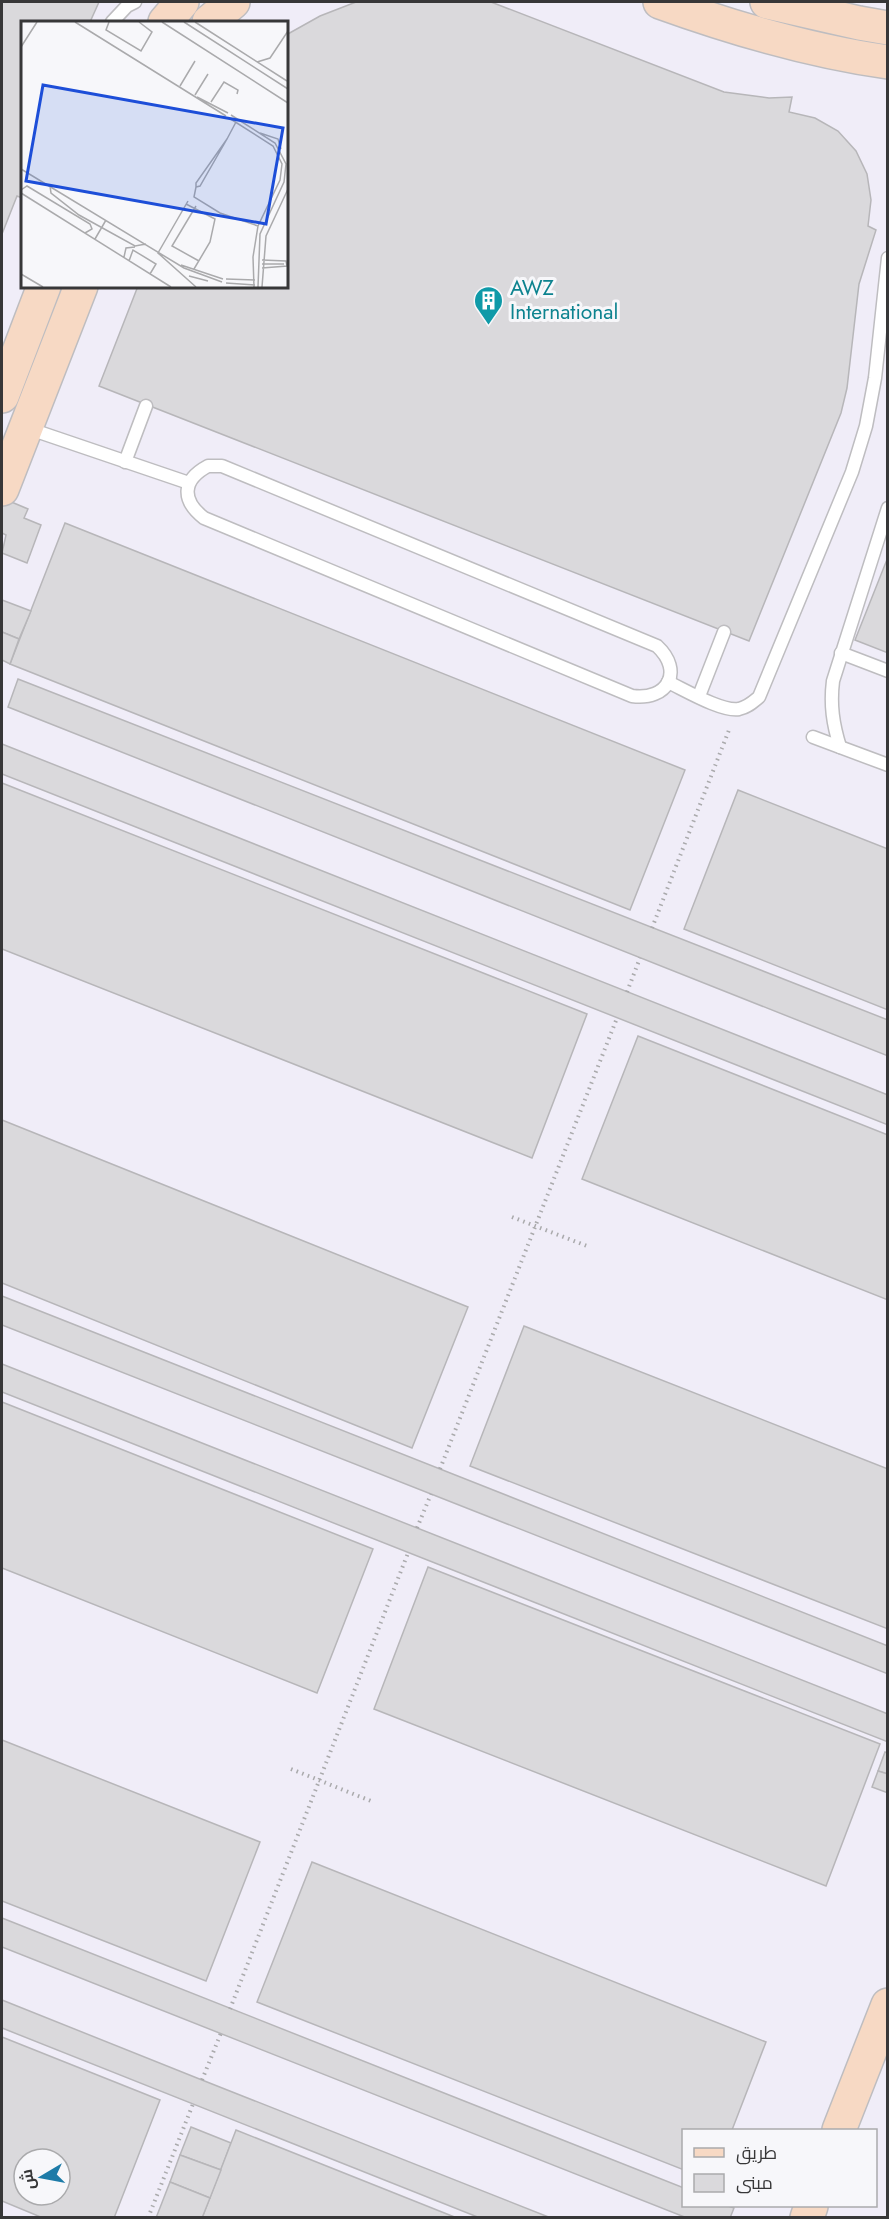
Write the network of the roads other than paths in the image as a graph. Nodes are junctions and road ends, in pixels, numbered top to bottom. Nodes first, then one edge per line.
1 (135, 2) edge
2 (182, 2) edge
3 (233, 2) edge
4 (660, 2) edge
5 (767, 2) edge
6 (113, 21) edge
7 (166, 21) edge
8 (210, 21) edge
9 (888, 28) edge
10 (888, 62) edge
11 (888, 258) edge
12 (43, 288) edge
13 (80, 288) edge
14 (2, 396) edge
15 (146, 406) dead end
16 (14, 423) edge
17 (125, 462) junction
18 (189, 483) junction
19 (2, 489) edge
20 (888, 508) edge
21 (724, 632) dead end
22 (841, 653) junction
23 (888, 671) edge
24 (668, 682) junction
25 (699, 696) junction
26 (813, 736) dead end
27 (840, 747) junction
28 (888, 765) edge
29 (888, 2005) edge
30 (839, 2129) edge

1 - 6 lane
2 - 7 street
3 - 8 street
4 - 10 street
5 - 9 street
11 - 25 lane
12 - 14 street
13 - 16 street
15 - 17 lane
16 - 17 lane
16 - 19 street
17 - 18 lane
18 - 24 lane
18 - 24 lane
20 - 22 lane
21 - 25 lane
22 - 23 lane
22 - 27 lane
24 - 25 lane
26 - 27 lane
27 - 28 lane
29 - 30 street

